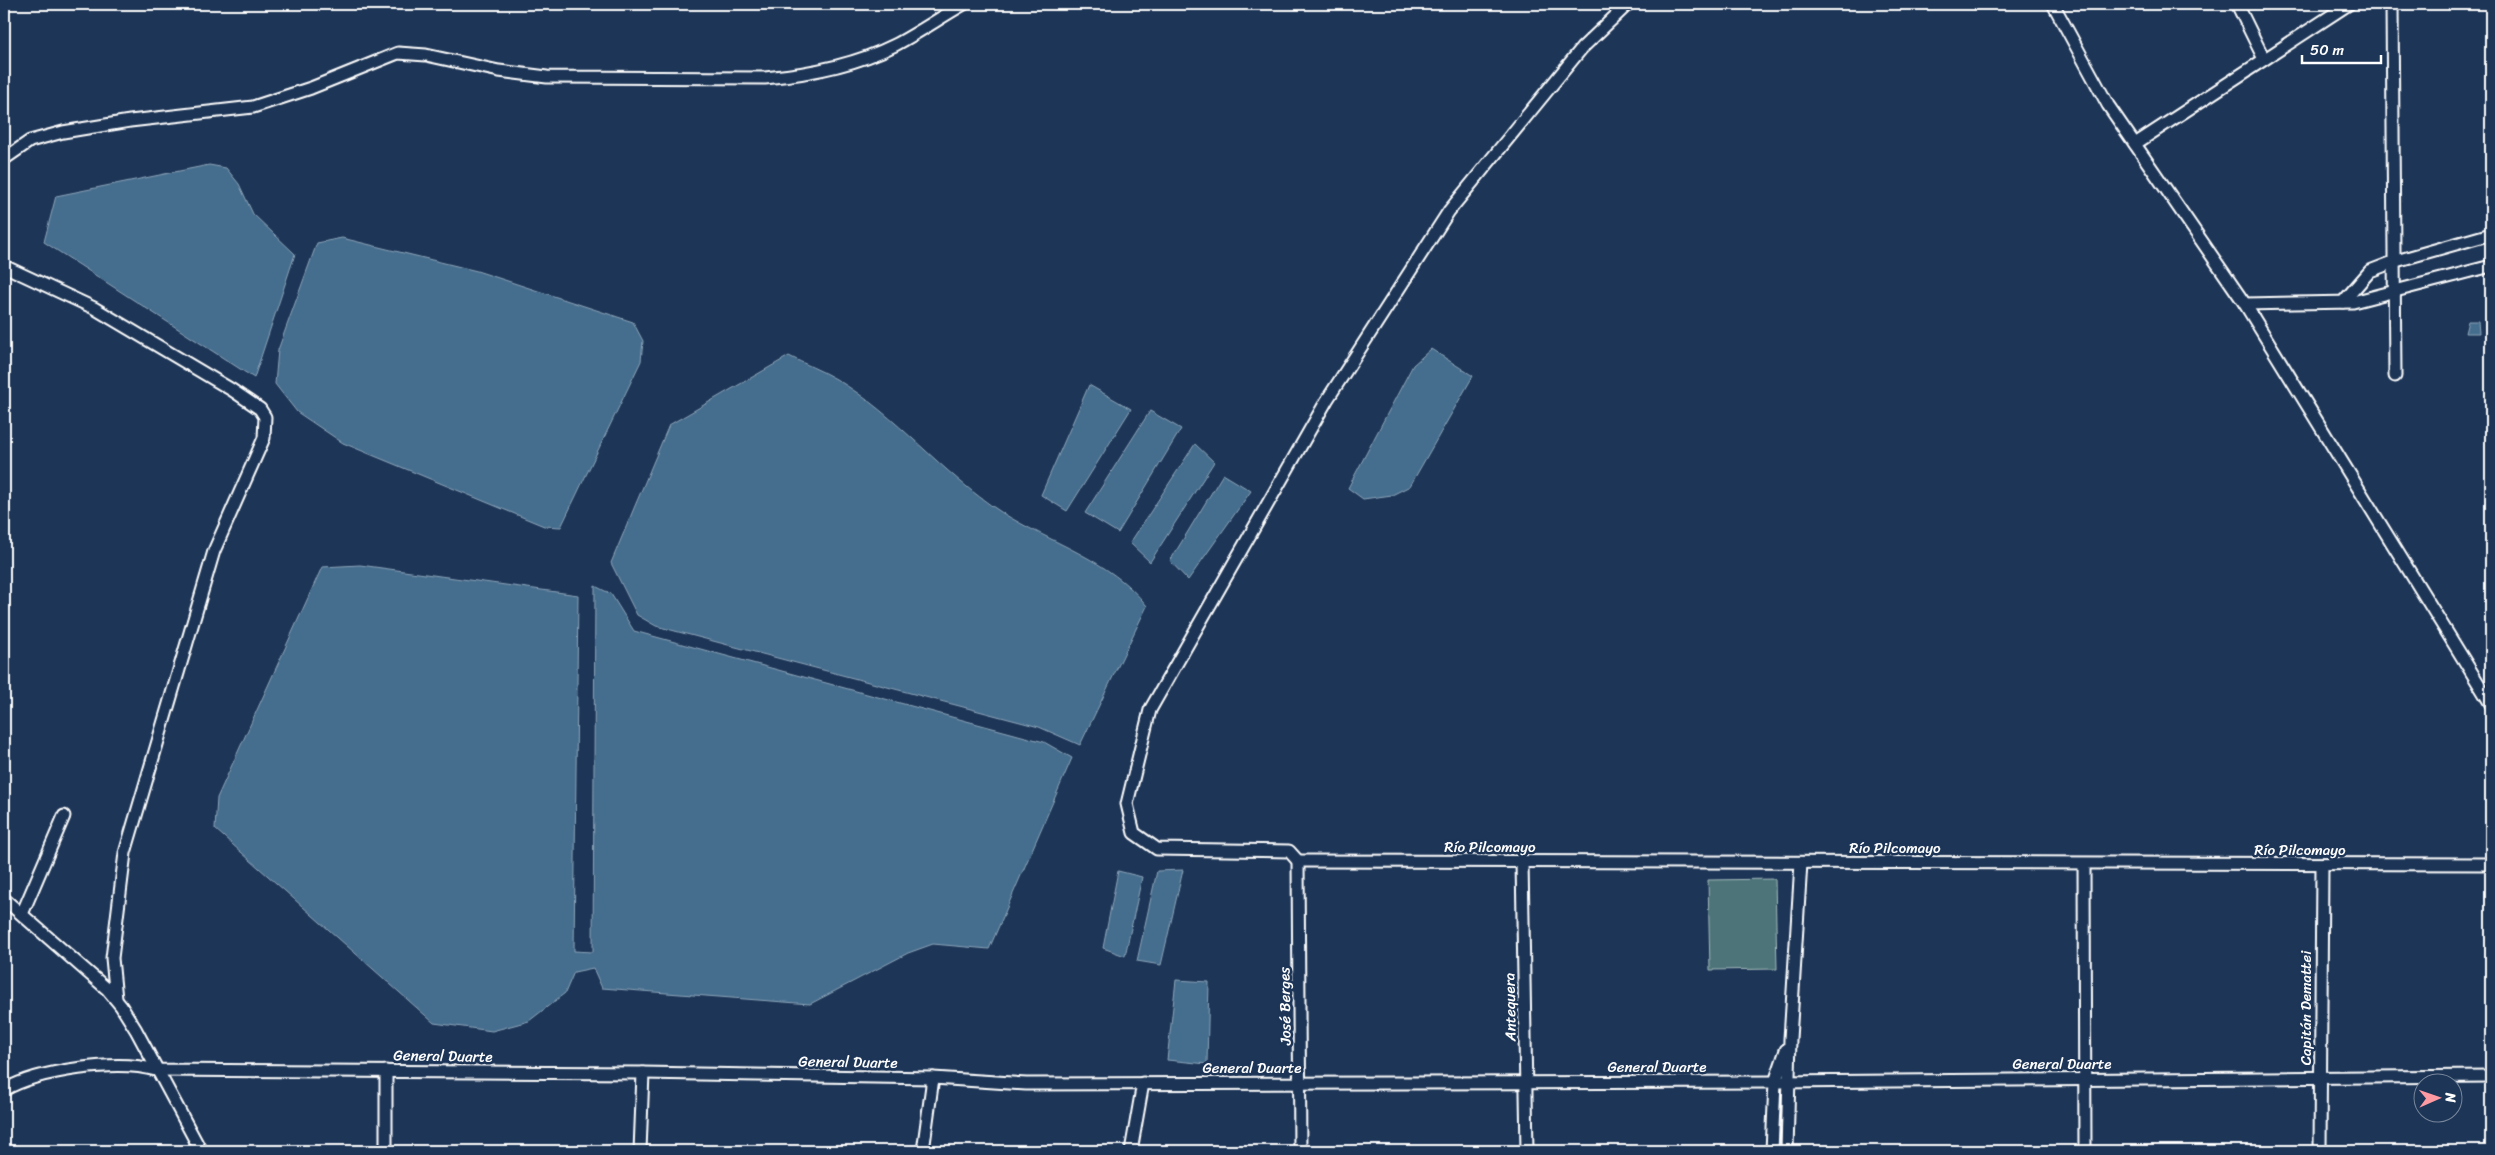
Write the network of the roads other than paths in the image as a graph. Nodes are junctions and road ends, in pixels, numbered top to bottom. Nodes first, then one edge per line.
1 (964, 4) edge
2 (1628, 4) edge
3 (2053, 4) edge
4 (2237, 4) edge
5 (2349, 4) edge
6 (2392, 4) edge
7 (2264, 59) junction
8 (2135, 144) junction
9 (4, 159) edge
10 (2491, 234) edge
11 (2396, 261) junction
12 (4, 266) edge
13 (2491, 266) edge
14 (2396, 292) junction
15 (2343, 302) junction
16 (2244, 304) junction
17 (2396, 376) dead end
18 (2491, 704) edge
19 (64, 816) dead end
20 (1298, 861) junction
21 (1522, 862) junction
22 (1802, 863) junction
23 (2084, 864) junction
24 (2491, 864) edge
25 (2322, 865) junction
26 (4, 898) edge
27 (22, 914) junction
28 (116, 999) junction
29 (1790, 1039) junction
30 (156, 1070) junction
31 (386, 1071) junction
32 (643, 1073) junction
33 (2491, 1076) edge
34 (933, 1078) junction
35 (2321, 1078) junction
36 (2085, 1079) junction
37 (1526, 1082) junction
38 (1774, 1082) junction
39 (1788, 1082) junction
40 (1143, 1083) junction
41 (1300, 1083) junction
42 (4, 1090) edge
43 (200, 1151) edge
44 (386, 1151) edge
45 (640, 1151) edge
46 (923, 1151) edge
47 (1131, 1151) edge
48 (1300, 1151) edge
49 (1527, 1151) edge
50 (1772, 1151) edge
51 (1787, 1151) edge
52 (2085, 1151) edge
53 (2320, 1151) edge

1 - 9 street
2 - 20 street
3 - 8 street
4 - 7 street
5 - 7 street
6 - 11 street
7 - 8 street
8 - 16 street
10 - 11 street
11 - 14 street
11 - 15 street
12 - 28 street
13 - 14 street
14 - 15 street
14 - 17 street
15 - 16 street
16 - 18 street
19 - 27 street
20 - 21 street, Río Pilcomayo
20 - 41 street, José Berges
21 - 22 street, Río Pilcomayo
21 - 37 street, Antequera
22 - 23 street, Río Pilcomayo
22 - 29 street
23 - 25 street, Río Pilcomayo
23 - 36 street
24 - 25 street, Río Pilcomayo
25 - 35 street, Capitán Demattei
26 - 27 street
27 - 28 street
28 - 30 street
29 - 38 street
29 - 39 street
30 - 31 street, General Duarte
30 - 42 street, General Duarte
30 - 43 street
31 - 32 street, General Duarte
31 - 44 street
32 - 34 street, General Duarte
32 - 45 street
33 - 35 street, General Duarte
34 - 40 street, General Duarte
34 - 46 street
35 - 36 street, General Duarte
35 - 53 street, Capitán Demattei
36 - 39 street, General Duarte
36 - 52 street
37 - 38 street, General Duarte
37 - 41 street, General Duarte
37 - 49 street, Antequera
38 - 39 street, General Duarte
38 - 50 street
39 - 51 street
40 - 41 street, General Duarte
40 - 47 street
41 - 48 street, José Berges

